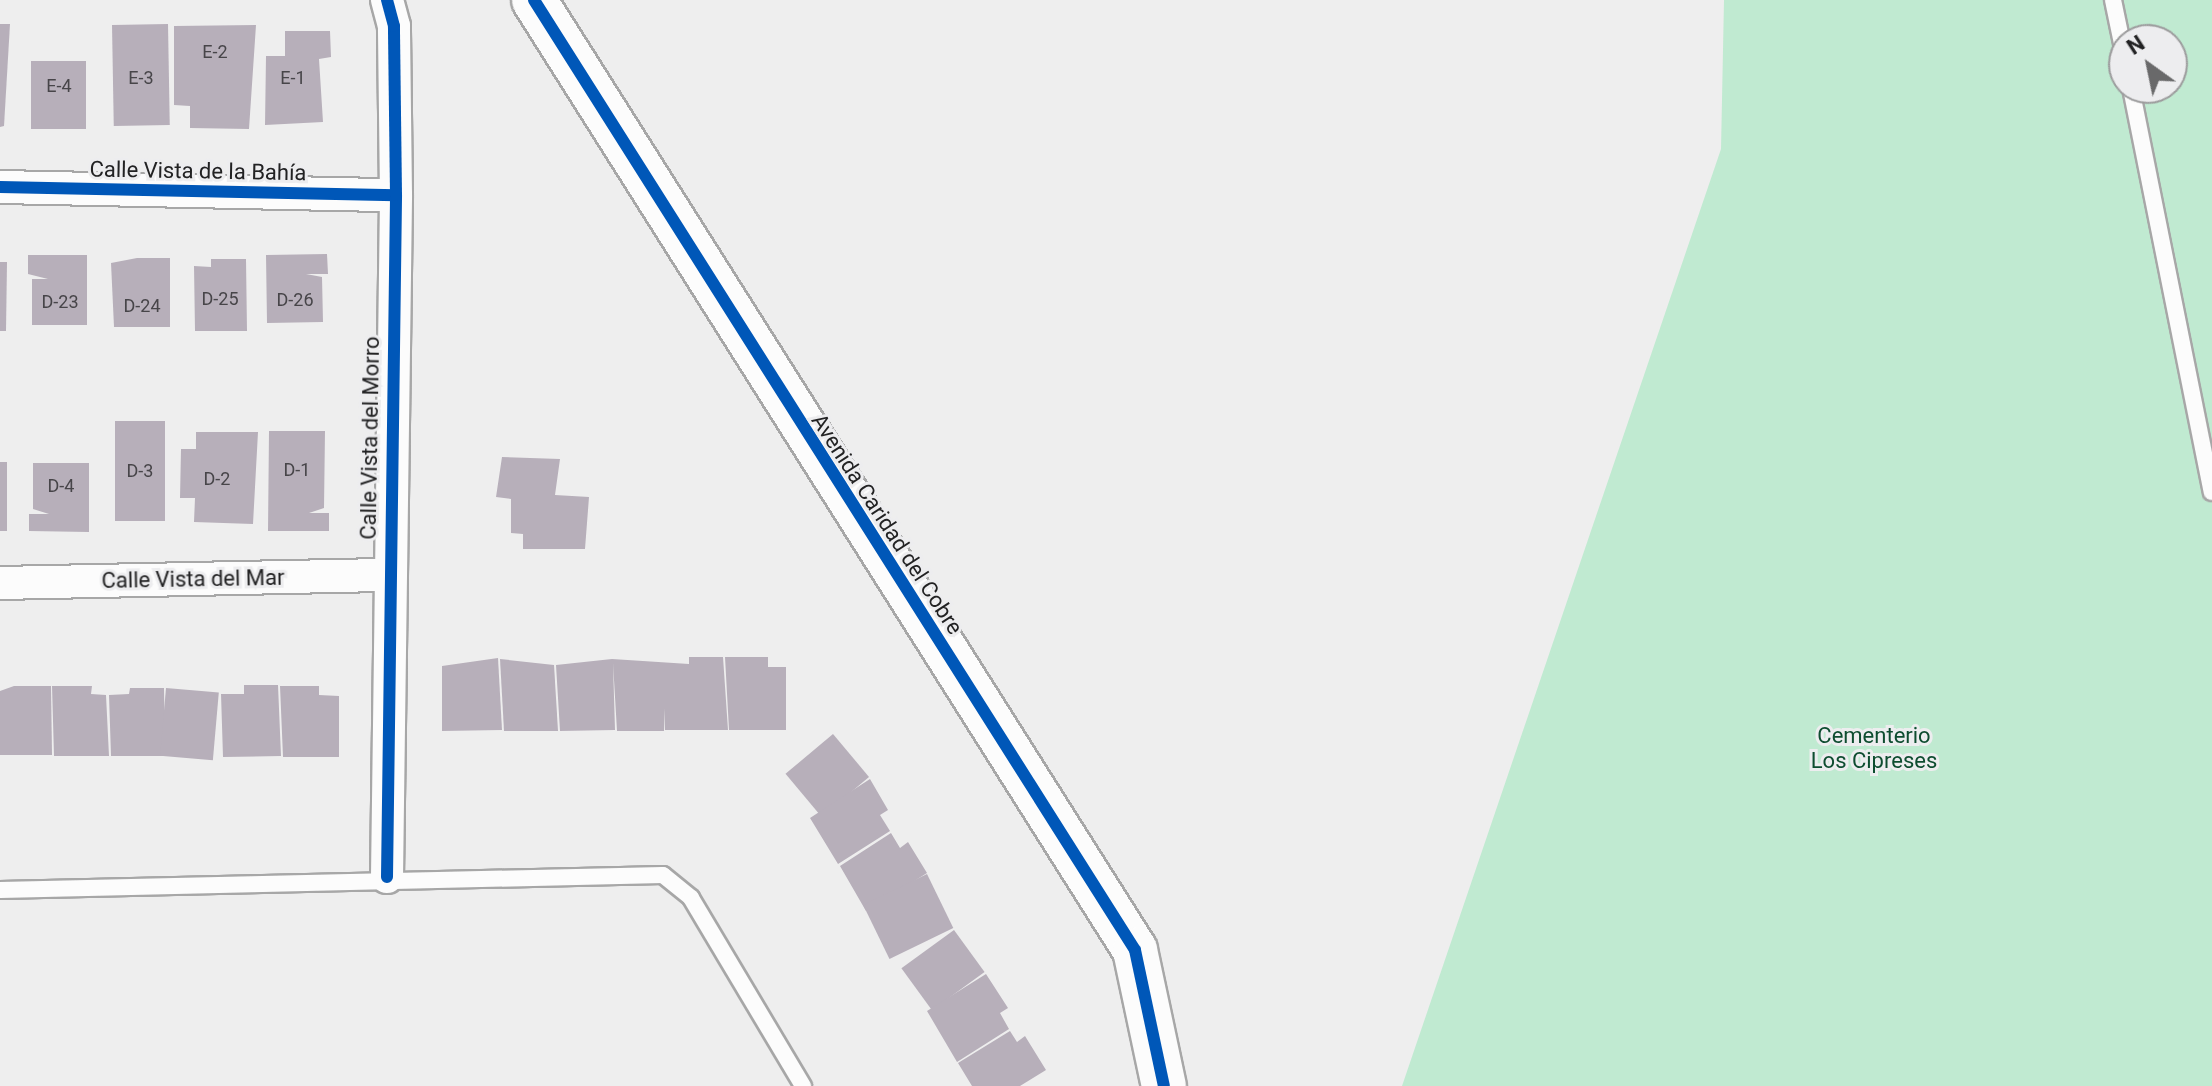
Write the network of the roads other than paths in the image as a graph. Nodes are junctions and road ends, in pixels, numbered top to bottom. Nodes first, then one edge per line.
1 (387, 0) edge
2 (534, 0) edge
3 (2113, 0) edge
4 (2118, 24) edge
5 (2134, 104) edge
6 (0, 187) edge
7 (396, 195) junction
8 (2212, 492) edge
9 (387, 575) junction
10 (0, 583) edge
11 (387, 877) junction
12 (0, 890) edge
13 (803, 1086) edge
14 (1164, 1086) edge

1 - 7 street, Calle Vista del Morro
2 - 14 street, Avenida Caridad del Cobre
3 - 4 lane
5 - 8 lane
6 - 7 street, Calle Vista de la Bahía
7 - 9 street, Calle Vista del Morro
9 - 10 street, Calle Vista del Mar
9 - 11 street, Calle Vista del Morro
11 - 12 lane
11 - 13 lane

